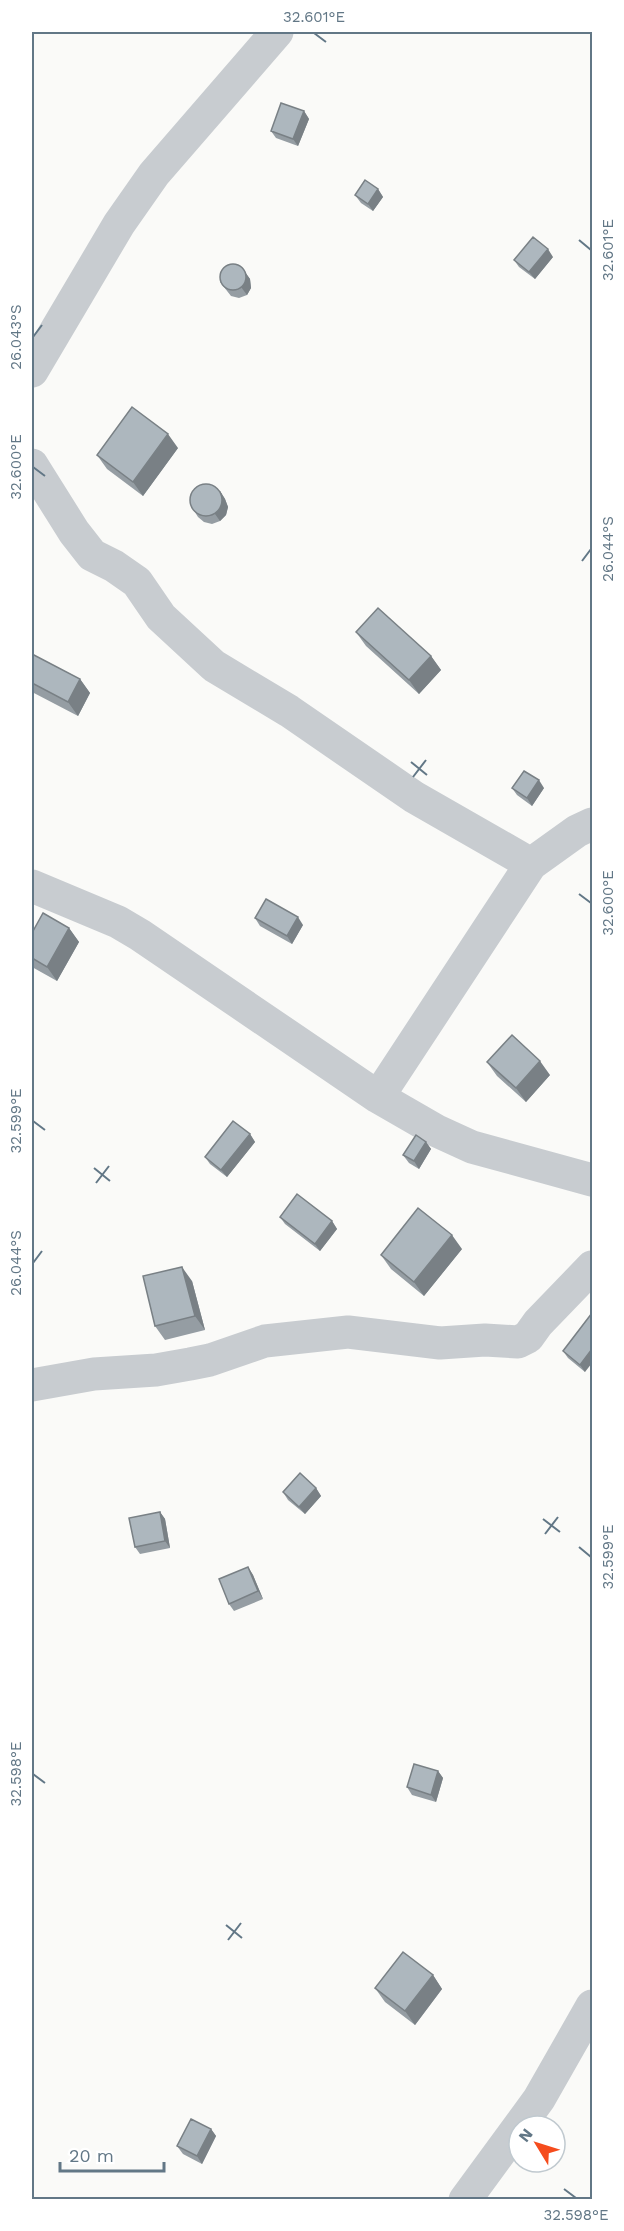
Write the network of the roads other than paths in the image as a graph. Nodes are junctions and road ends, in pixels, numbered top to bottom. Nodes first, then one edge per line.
1 (277, 32) edge
2 (32, 371) edge
3 (32, 465) edge
4 (587, 833) edge
5 (531, 864) junction
6 (32, 886) edge
7 (378, 1097) junction
8 (592, 1180) edge
9 (592, 1267) edge
10 (32, 1385) edge
11 (592, 2006) edge
12 (465, 2199) edge

1 - 2 street
3 - 5 street
4 - 5 street
5 - 7 street
6 - 7 street
7 - 8 street
9 - 10 street
11 - 12 street

